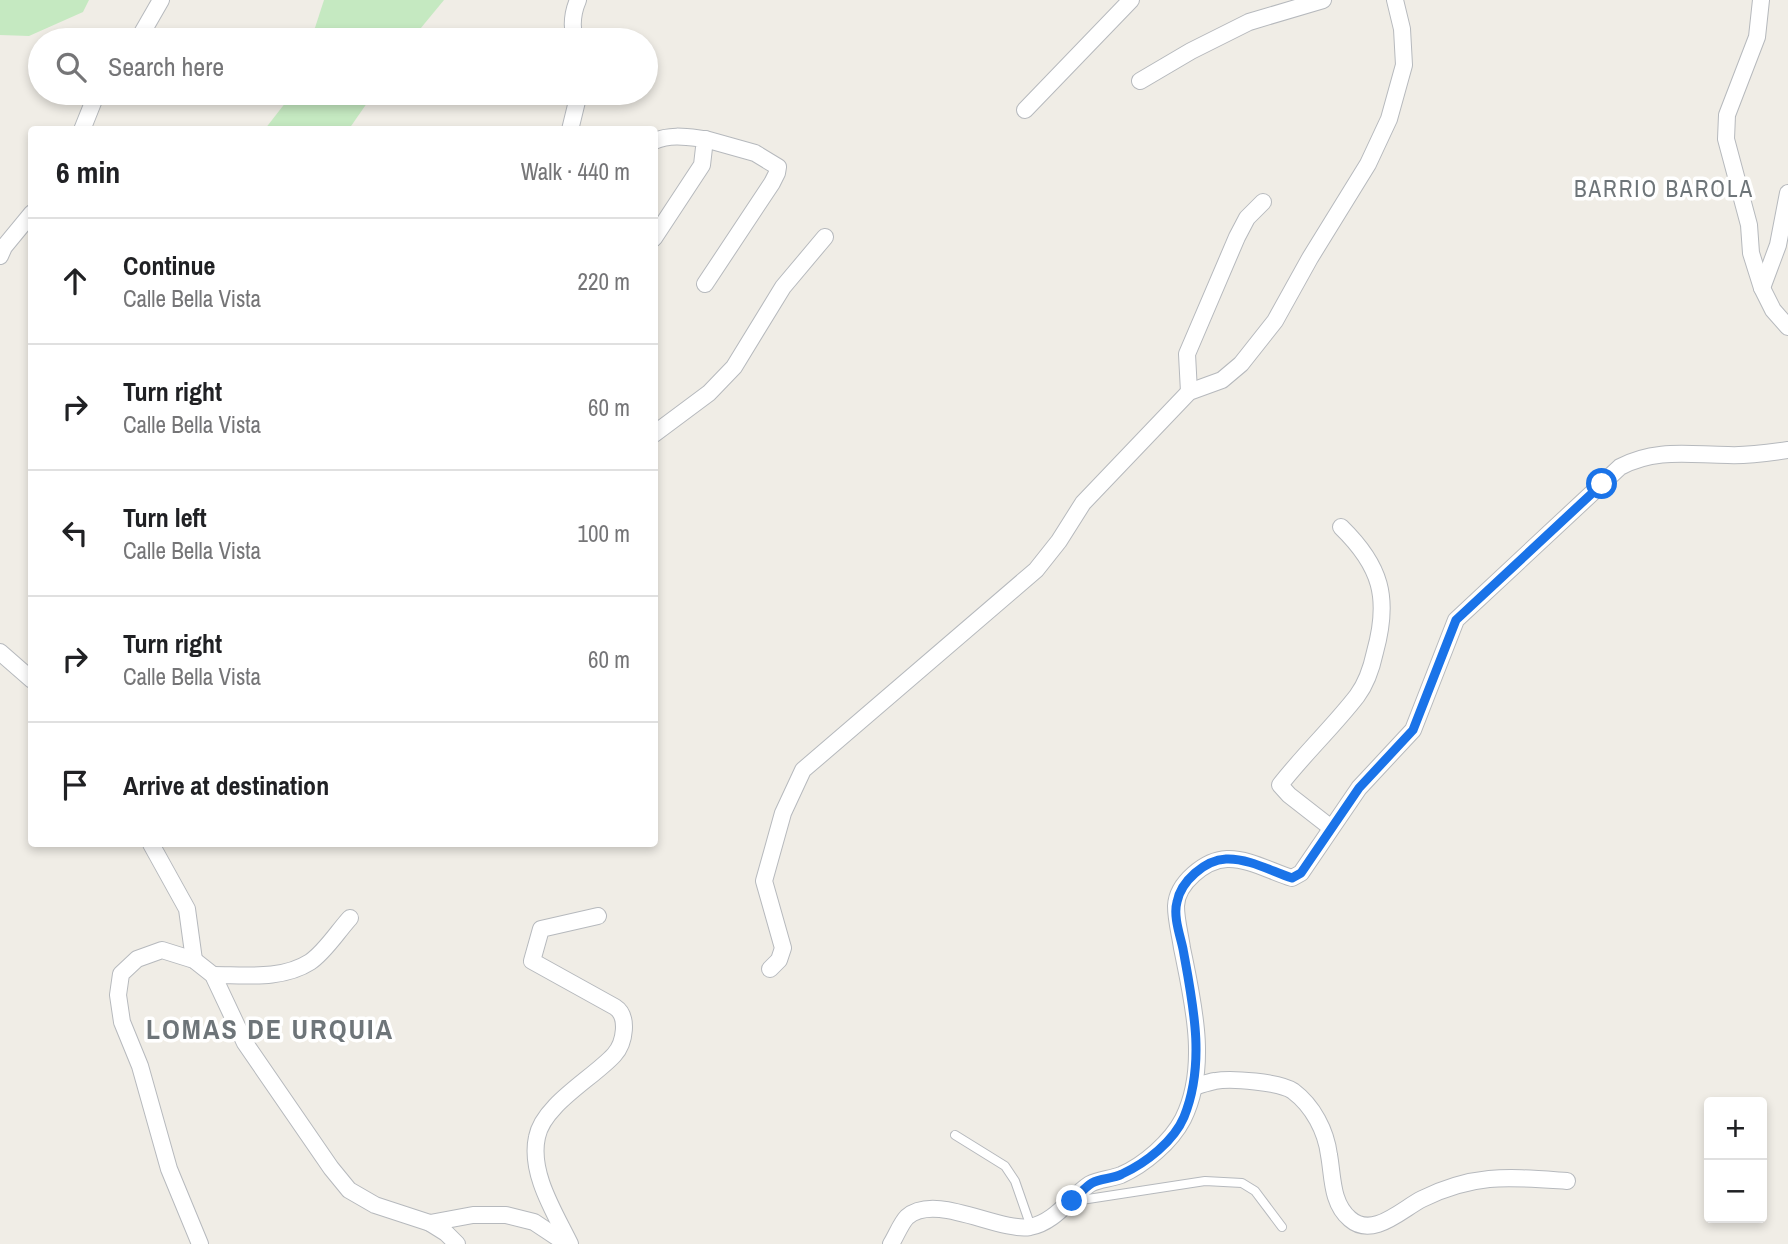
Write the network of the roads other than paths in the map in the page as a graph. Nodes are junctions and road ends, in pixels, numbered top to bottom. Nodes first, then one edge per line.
1 (161, 0) edge
2 (578, 0) edge
3 (1131, 0) edge
4 (1323, 0) edge
5 (1395, 0) edge
6 (1761, 0) edge
7 (145, 28) edge
8 (572, 28) edge
9 (1140, 81) dead end
10 (92, 105) edge
11 (576, 105) edge
12 (1025, 110) dead end
13 (84, 126) edge
14 (571, 126) edge
15 (658, 139) edge
16 (705, 139) junction
17 (1788, 193) edge
18 (1263, 202) dead end
19 (28, 218) edge
20 (658, 232) edge
21 (825, 237) dead end
22 (0, 256) edge
23 (705, 284) dead end
24 (1762, 288) junction
25 (1788, 327) edge
26 (1189, 391) junction
27 (658, 431) edge
28 (1788, 438) edge
29 (1788, 450) edge
30 (1754, 454) junction
31 (1341, 527) dead end
32 (0, 652) edge
33 (28, 676) edge
34 (1330, 828) junction
35 (153, 847) edge
36 (598, 916) dead end
37 (350, 918) dead end
38 (194, 960) junction
39 (771, 969) dead end
40 (213, 975) junction
41 (1194, 1087) junction
42 (955, 1135) dead end
43 (1567, 1181) dead end
44 (1072, 1201) junction
45 (438, 1222) junction
46 (1031, 1227) junction
47 (1282, 1227) dead end
48 (200, 1244) edge
49 (457, 1244) edge
50 (563, 1244) edge
51 (570, 1244) edge
52 (891, 1244) edge

1 - 7 street
2 - 8 street
3 - 12 street
4 - 9 street
5 - 26 street
6 - 24 street
10 - 13 street
11 - 14 street
15 - 16 street
16 - 20 street
16 - 23 street
17 - 24 street
18 - 26 street
19 - 22 street
21 - 27 street
24 - 25 street
26 - 39 street
28 - 30 street
29 - 30 street
30 - 34 street
31 - 34 street
32 - 33 street
34 - 41 street
35 - 38 street
36 - 51 street
37 - 40 street
38 - 40 street
38 - 48 street
40 - 45 street
41 - 43 street
41 - 44 street
42 - 46 lane
44 - 46 street
44 - 47 lane
45 - 49 street
45 - 50 street
46 - 52 street

